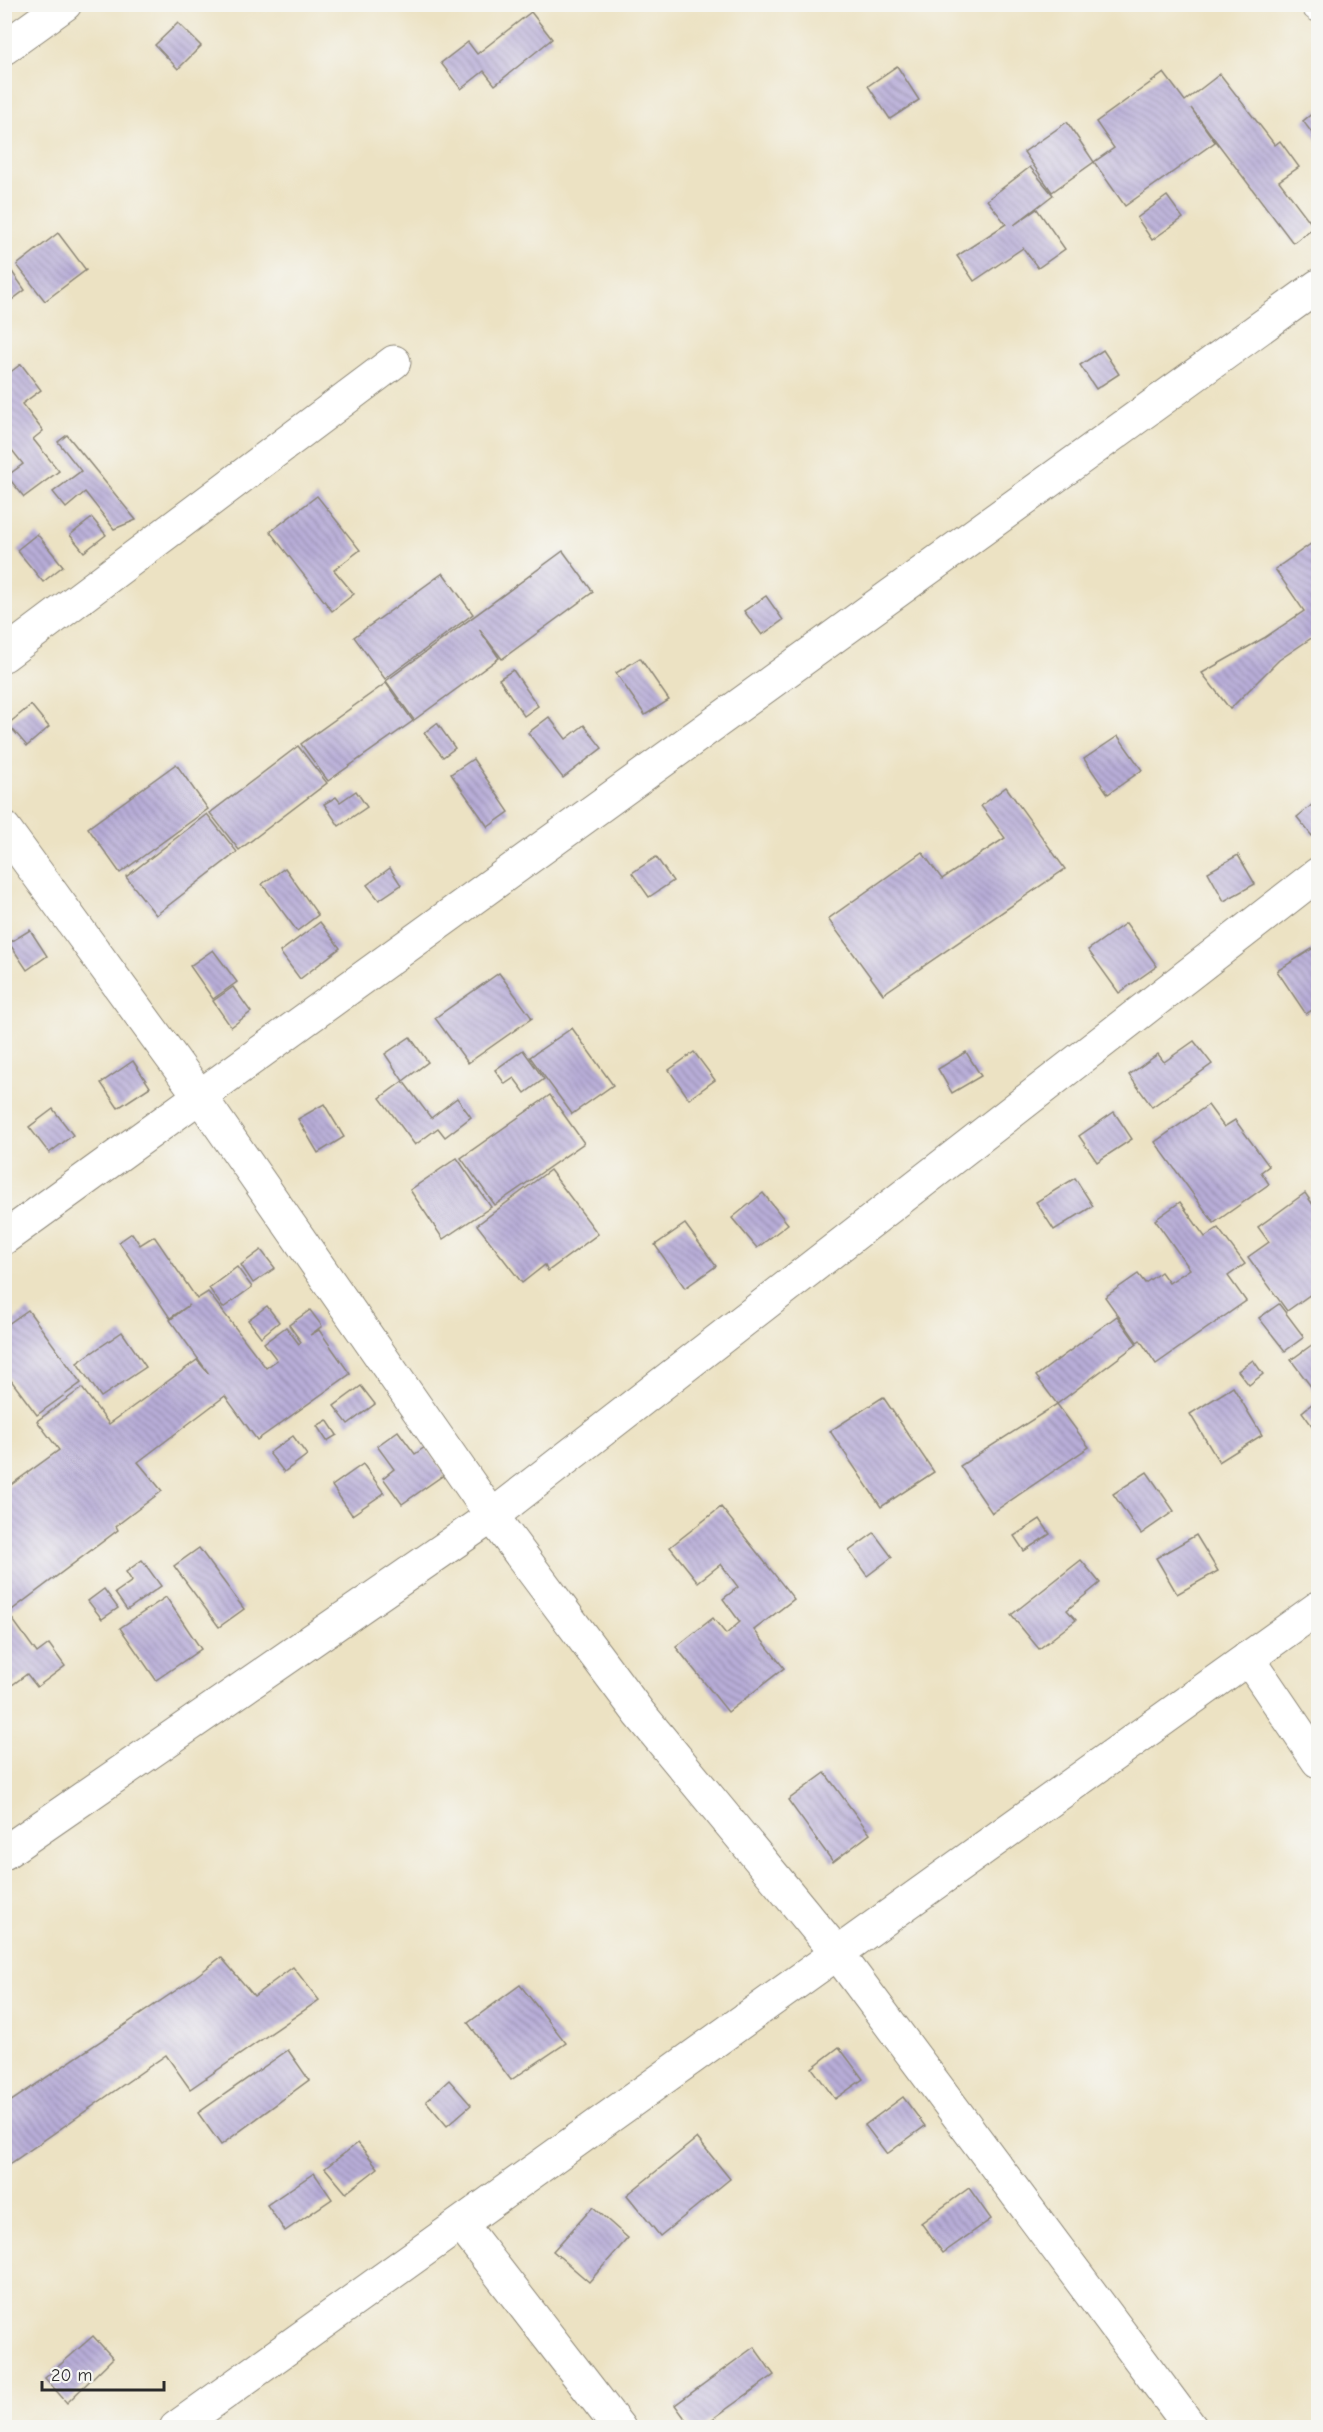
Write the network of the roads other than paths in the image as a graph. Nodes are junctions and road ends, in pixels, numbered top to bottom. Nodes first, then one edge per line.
1 (65, 4) edge
2 (4, 48) edge
3 (1318, 286) edge
4 (394, 362) dead end
5 (4, 654) edge
6 (4, 828) edge
7 (1318, 874) edge
8 (200, 1095) junction
9 (4, 1238) edge
10 (492, 1516) junction
11 (1318, 1608) edge
12 (1248, 1658) junction
13 (1318, 1761) edge
14 (4, 1853) edge
15 (837, 1953) junction
16 (461, 2224) junction
17 (176, 2427) edge
18 (619, 2427) edge
19 (1191, 2427) edge

1 - 2 street
3 - 8 street
4 - 5 street
6 - 8 street
7 - 10 street
8 - 9 street
8 - 10 street
10 - 14 street
10 - 15 street
11 - 12 street
12 - 13 street
12 - 15 street
15 - 16 street
15 - 19 street
16 - 17 street
16 - 18 street

